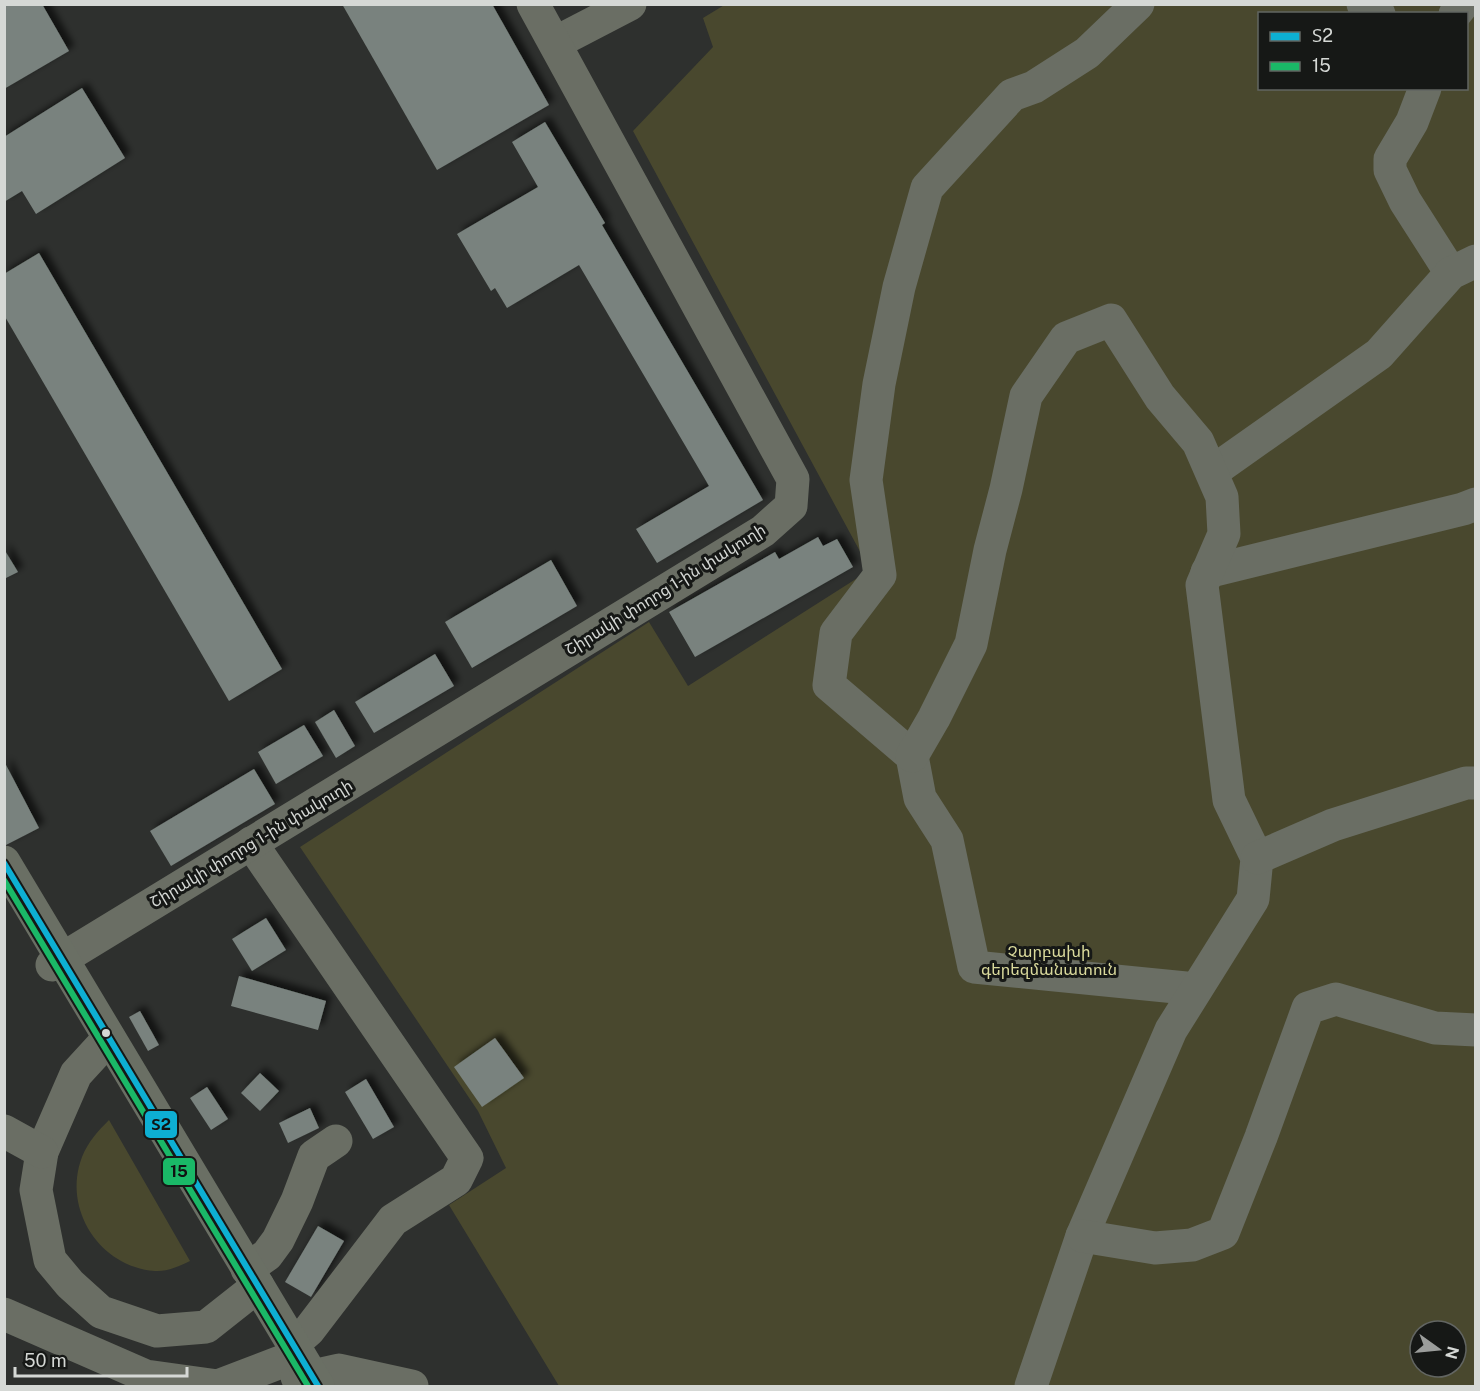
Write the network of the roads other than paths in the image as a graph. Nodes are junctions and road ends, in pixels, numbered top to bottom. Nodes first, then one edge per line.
1 (533, 4) edge
2 (630, 4) edge
3 (1138, 4) edge
4 (1363, 4) edge
5 (1376, 12) edge
6 (555, 43) junction
7 (1424, 90) edge
8 (1463, 267) edge
9 (1212, 472) junction
10 (1476, 504) edge
11 (1207, 572) junction
12 (912, 756) junction
13 (1476, 783) edge
14 (251, 843) junction
15 (1257, 858) junction
16 (4, 862) edge
17 (4, 884) edge
18 (57, 962) junction
19 (1196, 989) junction
20 (1476, 1030) edge
21 (104, 1043) junction
22 (4, 1131) edge
23 (336, 1141) dead end
24 (42, 1152) junction
25 (1082, 1236) junction
26 (251, 1283) junction
27 (4, 1314) edge
28 (301, 1369) edge
29 (218, 1386) edge
30 (412, 1386) edge
31 (1030, 1386) edge

1 - 6 lane, Շիրակի փողոց 1-ին փակուղի
2 - 6 lane
3 - 12 lane
4 - 5 lane
6 - 14 lane, Շիրակի փողոց 1-ին փակուղի
7 - 8 lane
8 - 9 lane
9 - 11 lane
9 - 12 lane
10 - 11 lane
11 - 15 lane
12 - 19 lane
13 - 15 lane
14 - 18 lane, Շիրակի փողոց 1-ին փակուղի
14 - 28 lane
15 - 19 lane
16 - 18 main road
17 - 18 main road
18 - 21 main road
19 - 25 lane
20 - 25 lane
21 - 24 lane
21 - 26 main road
22 - 24 lane
23 - 26 lane
24 - 26 lane
25 - 31 lane
26 - 28 main road
27 - 29 lane
28 - 29 lane
28 - 30 lane

